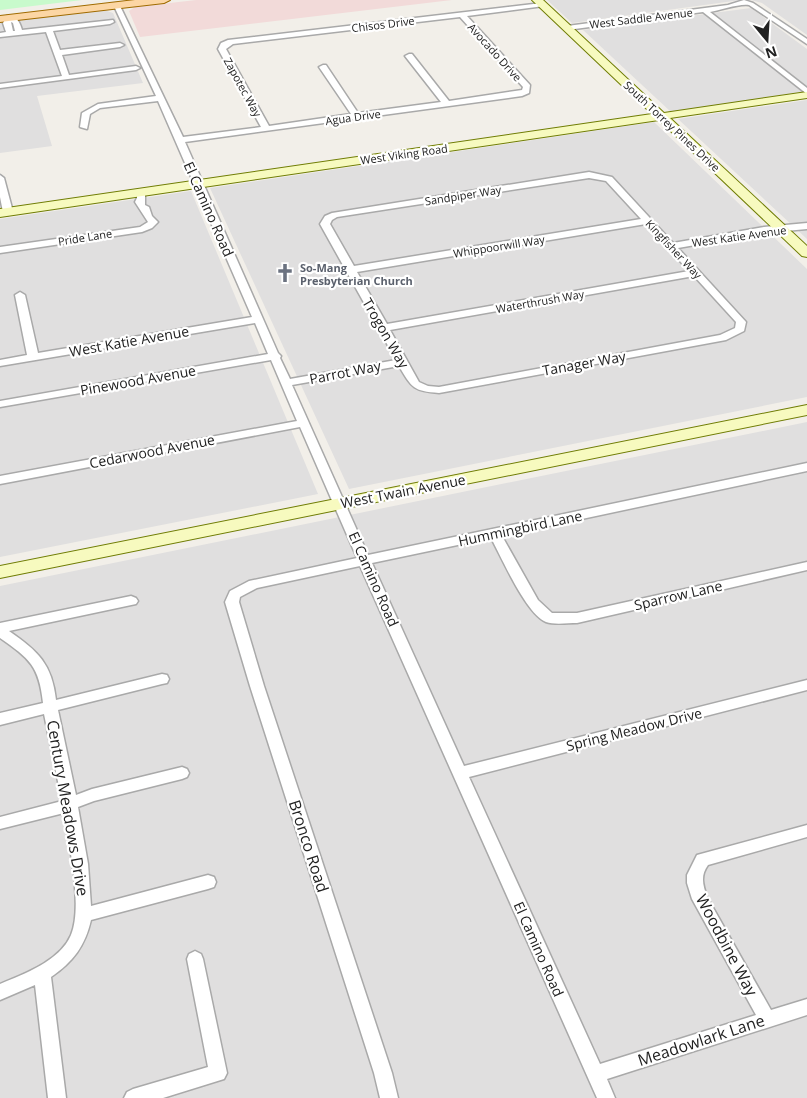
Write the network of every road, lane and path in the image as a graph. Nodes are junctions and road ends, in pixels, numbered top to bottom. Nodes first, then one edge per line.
1 (138, 0) edge
2 (164, 0) edge
3 (103, 2) junction
4 (539, 2) edge
5 (118, 3) edge
6 (76, 10) junction
7 (704, 10) junction
8 (462, 15) junction
9 (3, 17) edge
10 (110, 22) dead end
11 (567, 28) junction
12 (49, 30) junction
13 (19, 33) junction
14 (10, 34) junction
15 (0, 35) edge
16 (807, 42) edge
17 (120, 45) dead end
18 (224, 45) joint
19 (57, 53) junction
20 (409, 56) dead end
21 (323, 67) dead end
22 (136, 68) dead end
23 (66, 77) junction
24 (0, 86) edge
25 (526, 91) joint
26 (807, 93) edge
27 (160, 98) junction
28 (447, 104) junction
29 (356, 116) junction
30 (661, 116) junction
31 (84, 127) dead end
32 (266, 128) junction
33 (180, 140) junction
34 (600, 176) joint
35 (0, 178) edge
36 (198, 184) junction
37 (141, 196) junction
38 (4, 212) edge
39 (328, 218) joint
40 (648, 221) junction
41 (807, 226) edge
42 (781, 229) junction
43 (672, 246) junction
44 (0, 250) edge
45 (807, 253) edge
46 (350, 270) junction
47 (697, 273) junction
48 (20, 295) dead end
49 (258, 319) junction
50 (382, 328) junction
51 (740, 329) joint
52 (276, 356) junction
53 (33, 358) junction
54 (402, 362) junction
55 (0, 363) edge
56 (288, 383) junction
57 (426, 389) joint
58 (0, 404) edge
59 (807, 410) edge
60 (305, 423) junction
61 (807, 467) edge
62 (0, 480) edge
63 (340, 504) junction
64 (494, 533) junction
65 (366, 560) junction
66 (807, 566) edge
67 (0, 572) edge
68 (235, 594) joint
69 (131, 601) dead end
70 (0, 630) edge
71 (162, 679) dead end
72 (807, 685) edge
73 (50, 707) junction
74 (0, 719) edge
75 (182, 773) dead end
76 (460, 773) junction
77 (70, 804) junction
78 (0, 823) edge
79 (807, 831) edge
80 (208, 882) dead end
81 (84, 915) junction
82 (195, 959) dead end
83 (42, 973) junction
84 (0, 992) edge
85 (807, 1007) edge
86 (767, 1020) junction
87 (596, 1074) junction
88 (57, 1098) edge
89 (133, 1098) edge
90 (389, 1098) edge
91 (606, 1098) edge

1 - 5 main road
2 - 5 main road
3 - 5 main road
3 - 6 main road
3 - 9 main road
4 - 8 street, Chisos Drive
4 - 11 street, South Torrey Pines Drive
5 - 6 main road
5 - 27 street, El Camino Road
6 - 9 main road
7 - 11 street, West Saddle Avenue
7 - 16 street, West Saddle Avenue
7 - 26 street
8 - 18 street, Chisos Drive
8 - 25 street, Avocado Drive
9 - 13 street
9 - 14 street
10 - 12 street
11 - 30 street, South Torrey Pines Drive
12 - 13 street
12 - 19 street
13 - 14 street
14 - 15 street
17 - 19 street
18 - 32 street, Zapotec Way
19 - 23 street
20 - 28 street
21 - 29 street
22 - 23 street
23 - 24 street
25 - 28 street, Agua Drive
26 - 30 street, West Viking Road
27 - 31 street
27 - 33 street, El Camino Road
28 - 29 street, Agua Drive
29 - 32 street, Agua Drive
30 - 36 street, West Viking Road
30 - 42 street, South Torrey Pines Drive
32 - 33 street, Agua Drive
33 - 36 street, El Camino Road
34 - 39 street, Sandpiper Way
34 - 40 street, Kingfisher Way
35 - 38 street
36 - 37 street, West Viking Road
36 - 49 street, El Camino Road
37 - 38 street, West Viking Road
37 - 44 street, Pride Lane
39 - 46 street, Trogon Way
40 - 43 street, Kingfisher Way
40 - 46 street, Whippoorwill Way
41 - 42 street, West Katie Avenue
42 - 43 street, West Katie Avenue
42 - 45 street, South Torrey Pines Drive
43 - 47 street, Kingfisher Way
46 - 50 street, Trogon Way
47 - 50 street, Waterthrush Way
47 - 51 street, Kingfisher Way
48 - 53 street
49 - 52 street, El Camino Road
49 - 53 street, West Katie Avenue
50 - 54 street, Trogon Way
51 - 57 street, Tanager Way
52 - 56 street, El Camino Road
52 - 58 street, Pinewood Avenue
53 - 55 street, West Katie Avenue
54 - 56 street, Parrot Way
54 - 57 street, Trogon Way
56 - 60 street, El Camino Road
59 - 63 street, West Twain Avenue
60 - 62 street, Cedarwood Avenue
60 - 63 street, El Camino Road
61 - 64 street, Hummingbird Lane
63 - 65 street, El Camino Road
63 - 67 street, West Twain Avenue
64 - 65 street, Hummingbird Lane
64 - 66 street, Sparrow Lane
65 - 68 street, Hummingbird Lane
65 - 76 street, El Camino Road
68 - 90 street, Bronco Road
69 - 70 street
70 - 73 street, Century Meadows Drive
71 - 73 street
72 - 76 street, Spring Meadow Drive
73 - 74 street
73 - 77 street, Century Meadows Drive
75 - 77 street
76 - 87 street, El Camino Road
77 - 78 street
77 - 81 street, Century Meadows Drive
79 - 86 street, Woodbine Way
80 - 81 street
81 - 83 street, Century Meadows Drive
82 - 89 street
83 - 84 street, Century Meadows Drive
83 - 88 street
85 - 86 street, Meadowlark Lane
86 - 87 street, Meadowlark Lane
87 - 91 street, El Camino Road

